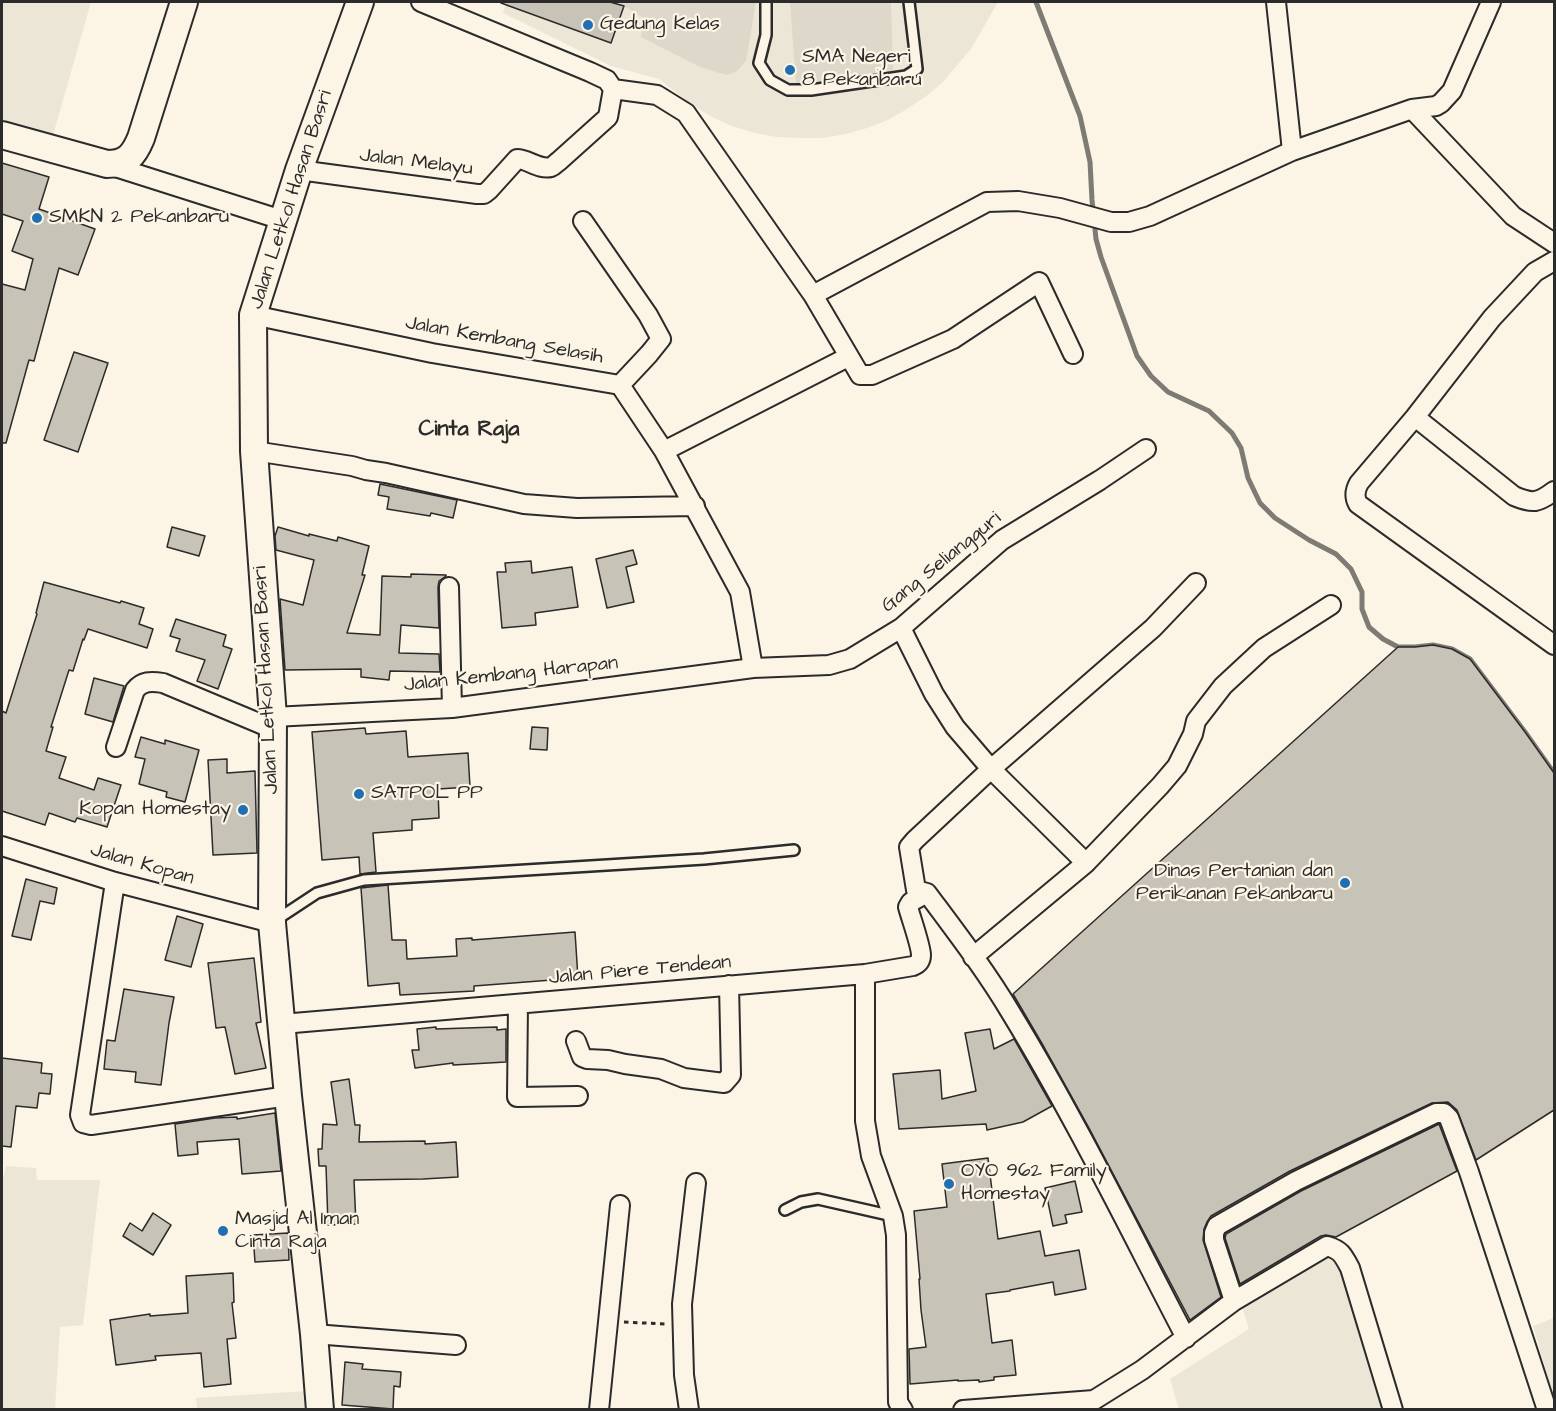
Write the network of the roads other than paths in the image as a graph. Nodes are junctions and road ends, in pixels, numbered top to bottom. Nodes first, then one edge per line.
1 (184, 2) edge
2 (360, 2) edge
3 (421, 2) edge
4 (766, 2) edge
5 (909, 2) edge
6 (1275, 2) edge
7 (1491, 2) edge
8 (613, 89) junction
9 (1412, 110) junction
10 (2, 135) edge
11 (1292, 151) junction
12 (107, 164) junction
13 (299, 170) junction
14 (282, 220) junction
15 (583, 221) dead end
16 (1554, 243) edge
17 (1554, 261) edge
18 (813, 296) junction
19 (252, 315) junction
20 (1073, 354) dead end
21 (848, 357) junction
22 (620, 385) junction
23 (1415, 417) junction
24 (1146, 449) dead end
25 (254, 451) junction
26 (664, 451) junction
27 (1554, 491) edge
28 (695, 506) junction
29 (1196, 583) dead end
30 (449, 587) dead end
31 (1331, 605) dead end
32 (901, 628) junction
33 (1554, 645) edge
34 (753, 668) junction
35 (452, 708) junction
36 (273, 723) junction
37 (116, 747) dead end
38 (991, 769) junction
39 (2, 846) edge
40 (794, 850) dead end
41 (1086, 863) junction
42 (115, 882) junction
43 (927, 893) junction
44 (272, 923) junction
45 (973, 957) junction
46 (865, 974) junction
47 (729, 985) junction
48 (518, 1004) junction
49 (282, 1024) junction
50 (576, 1041) dead end
51 (288, 1096) junction
52 (578, 1096) dead end
53 (696, 1183) dead end
54 (621, 1205) dead end
55 (785, 1210) dead end
56 (893, 1216) junction
57 (1234, 1301) junction
58 (314, 1334) junction
59 (1186, 1338) junction
60 (456, 1345) dead end
61 (1094, 1405) edge
62 (320, 1410) edge
63 (598, 1410) edge
64 (688, 1410) edge
65 (903, 1410) edge
66 (963, 1410) edge
67 (1394, 1410) edge
68 (1547, 1410) edge

1 - 12 street
2 - 13 street, Jalan Letkol Hasan Basri
3 - 8 street
4 - 5 lane
6 - 11 street
7 - 9 street
8 - 13 street, Jalan Melayu
8 - 18 street
9 - 11 street
9 - 16 street
10 - 12 street
11 - 18 street
12 - 14 street
13 - 14 street, Jalan Letkol Hasan Basri
14 - 19 street, Jalan Letkol Hasan Basri
15 - 22 street, Jalan Kembang Selasih
17 - 23 street
18 - 21 street
19 - 22 street, Jalan Kembang Selasih
19 - 25 street, Jalan Letkol Hasan Basri
20 - 21 street
21 - 26 street
22 - 26 street
23 - 27 street
23 - 33 street
24 - 32 street, Gang Seliangguri
25 - 28 street
25 - 36 street, Jalan Letkol Hasan Basri
26 - 28 street
28 - 34 street
29 - 38 street
30 - 35 street
31 - 41 street
32 - 34 street, Gang Seliangguri
32 - 38 street
34 - 35 street, Jalan Kembang Harapan
35 - 36 street, Jalan Kembang Harapan
36 - 37 street
36 - 44 street, Jalan Letkol Hasan Basri
38 - 41 street
38 - 43 street
39 - 42 street, Jalan Kopan
40 - 44 lane
41 - 45 street
42 - 44 street, Jalan Kopan
42 - 51 street
43 - 45 street
43 - 46 street, Jalan Piere Tendean
44 - 49 street, Jalan Letkol Hasan Basri
45 - 59 street
46 - 47 street, Jalan Piere Tendean
46 - 56 street
47 - 48 street, Jalan Piere Tendean
47 - 50 street
48 - 49 street, Jalan Piere Tendean
48 - 52 street
49 - 51 street, Jalan Letkol Hasan Basri
51 - 58 street, Jalan Letkol Hasan Basri
53 - 64 street
54 - 63 street
55 - 56 lane
56 - 65 street
57 - 59 street
57 - 67 street
57 - 68 street
58 - 60 street
58 - 62 street, Jalan Letkol Hasan Basri
59 - 61 street
61 - 66 street

